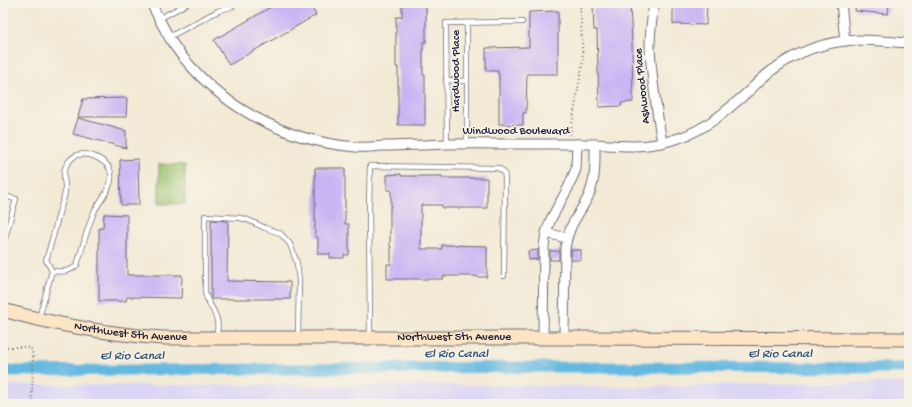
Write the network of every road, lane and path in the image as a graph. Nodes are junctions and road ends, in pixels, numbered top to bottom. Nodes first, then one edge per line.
1 (151, 3) edge
2 (188, 3) edge
3 (235, 3) edge
4 (580, 3) edge
5 (654, 3) edge
6 (841, 3) edge
7 (159, 19) junction
8 (522, 22) dead end
9 (467, 23) junction
10 (169, 36) junction
11 (845, 41) junction
12 (909, 42) edge
13 (3, 69) edge
14 (446, 80) junction
15 (467, 81) junction
16 (3, 106) edge
17 (662, 143) junction
18 (447, 144) junction
19 (467, 144) junction
20 (572, 144) junction
21 (595, 144) junction
22 (3, 196) edge
23 (546, 233) junction
24 (567, 238) junction
25 (3, 245) edge
26 (52, 271) junction
27 (504, 276) dead end
28 (3, 310) edge
29 (38, 319) junction
30 (217, 338) junction
31 (298, 338) junction
32 (370, 338) junction
33 (543, 338) junction
34 (564, 338) junction
35 (909, 339) edge
36 (3, 347) edge
37 (909, 402) edge
38 (35, 404) edge
39 (443, 404) edge
40 (654, 404) edge
41 (843, 404) edge

1 - 7 street, Windwood Boulevard
2 - 7 lane
3 - 10 lane
4 - 20 path
5 - 17 street, Ashwood Place
6 - 11 street
7 - 10 street, Windwood Boulevard
8 - 9 lane
9 - 14 lane
9 - 15 lane, Hardwood Place
10 - 18 street, Windwood Boulevard
11 - 12 street, Windwood Boulevard
11 - 17 street, Windwood Boulevard
13 - 16 lane
14 - 15 lane
14 - 18 lane
15 - 19 lane, Hardwood Place
17 - 21 street, Windwood Boulevard
18 - 19 street, Windwood Boulevard
19 - 20 street, Windwood Boulevard
20 - 21 street, Windwood Boulevard
20 - 23 street
21 - 24 street
22 - 25 lane
23 - 24 street
23 - 33 street
24 - 34 street
26 - 26 lane
26 - 29 lane
27 - 32 lane
28 - 29 street, Northwest 5th Avenue
29 - 30 street, Northwest 5th Avenue
30 - 31 street, Northwest 5th Avenue
30 - 31 lane
31 - 32 street, Northwest 5th Avenue
32 - 33 street, Northwest 5th Avenue
33 - 34 street, Northwest 5th Avenue
34 - 35 street, Northwest 5th Avenue
36 - 38 path
37 - 41 path
39 - 40 path

